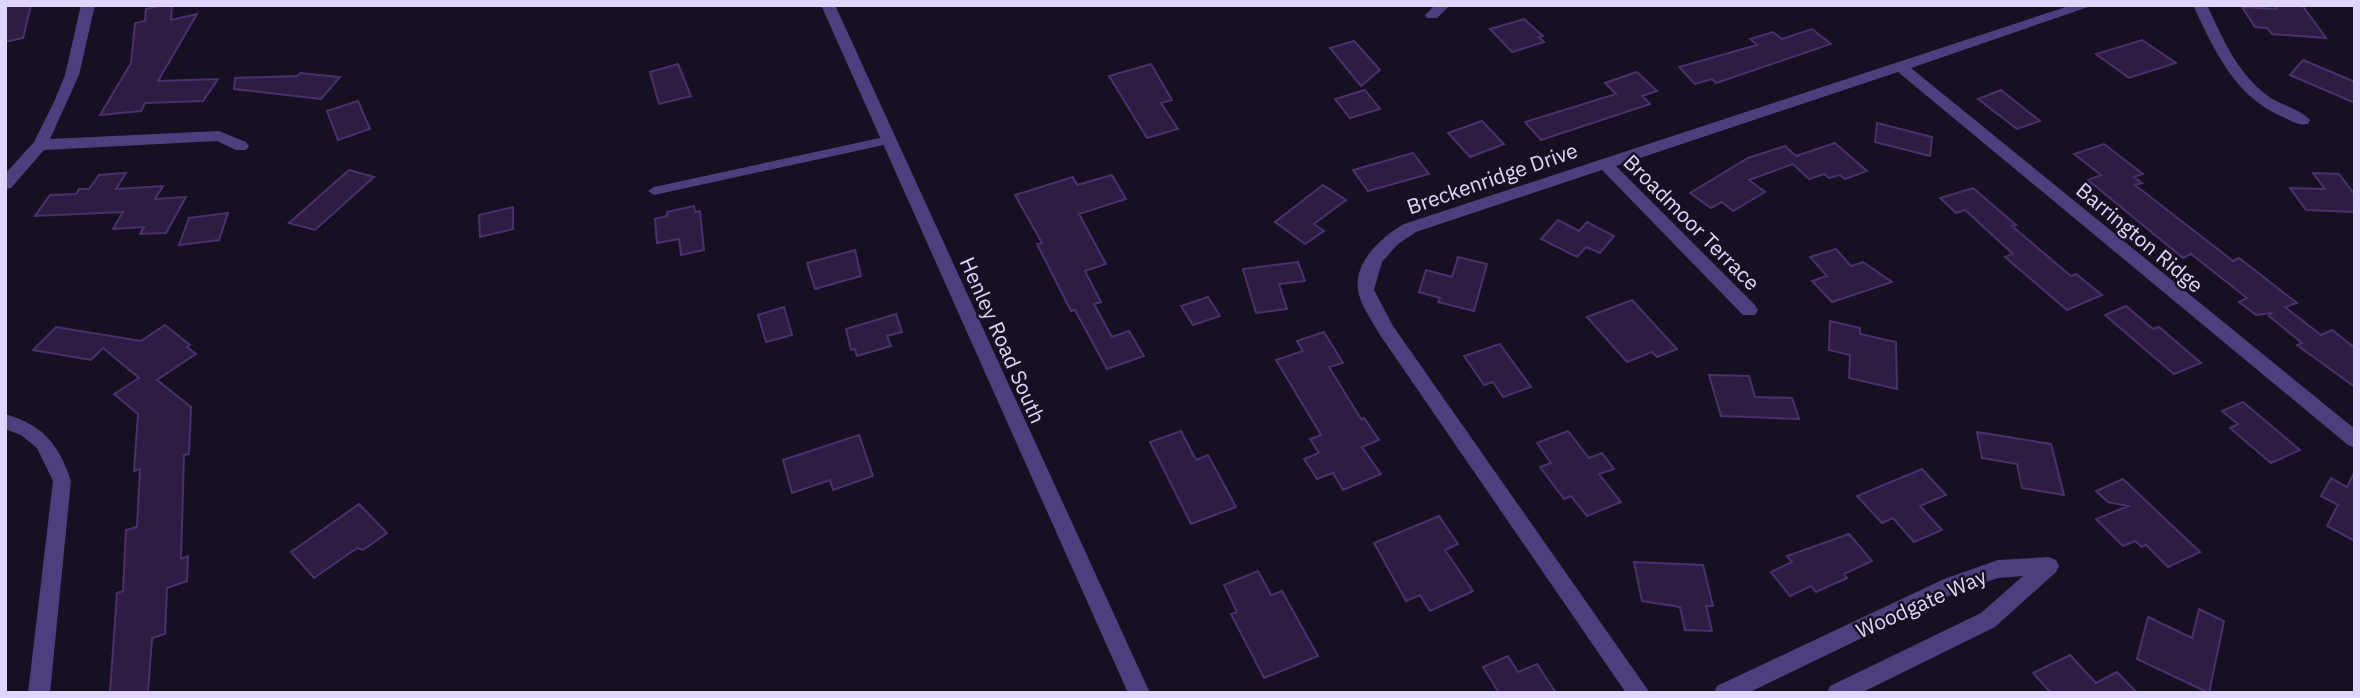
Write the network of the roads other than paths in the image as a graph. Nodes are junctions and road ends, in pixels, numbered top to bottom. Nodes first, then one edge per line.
1 (88, 5) edge
2 (828, 5) edge
3 (2087, 5) edge
4 (2200, 5) edge
5 (1900, 66) junction
6 (2304, 120) dead end
7 (888, 141) junction
8 (40, 145) junction
9 (241, 146) dead end
10 (1605, 164) junction
11 (5, 184) edge
12 (654, 191) dead end
13 (1749, 310) dead end
14 (5, 421) edge
15 (2355, 440) edge
16 (39, 693) edge
17 (1139, 693) edge
18 (1639, 693) edge
19 (1725, 693) edge
20 (1838, 693) edge

1 - 8 street
2 - 7 street, Henley Road South
3 - 5 street, Breckenridge Drive
4 - 6 street
5 - 10 street, Breckenridge Drive
5 - 15 street, Barrington Ridge
7 - 12 lane
7 - 17 street, Henley Road South
8 - 9 street
8 - 11 street
10 - 13 street, Broadmoor Terrace
10 - 18 street, Breckenridge Drive
14 - 16 street
19 - 20 street, Woodgate Way

